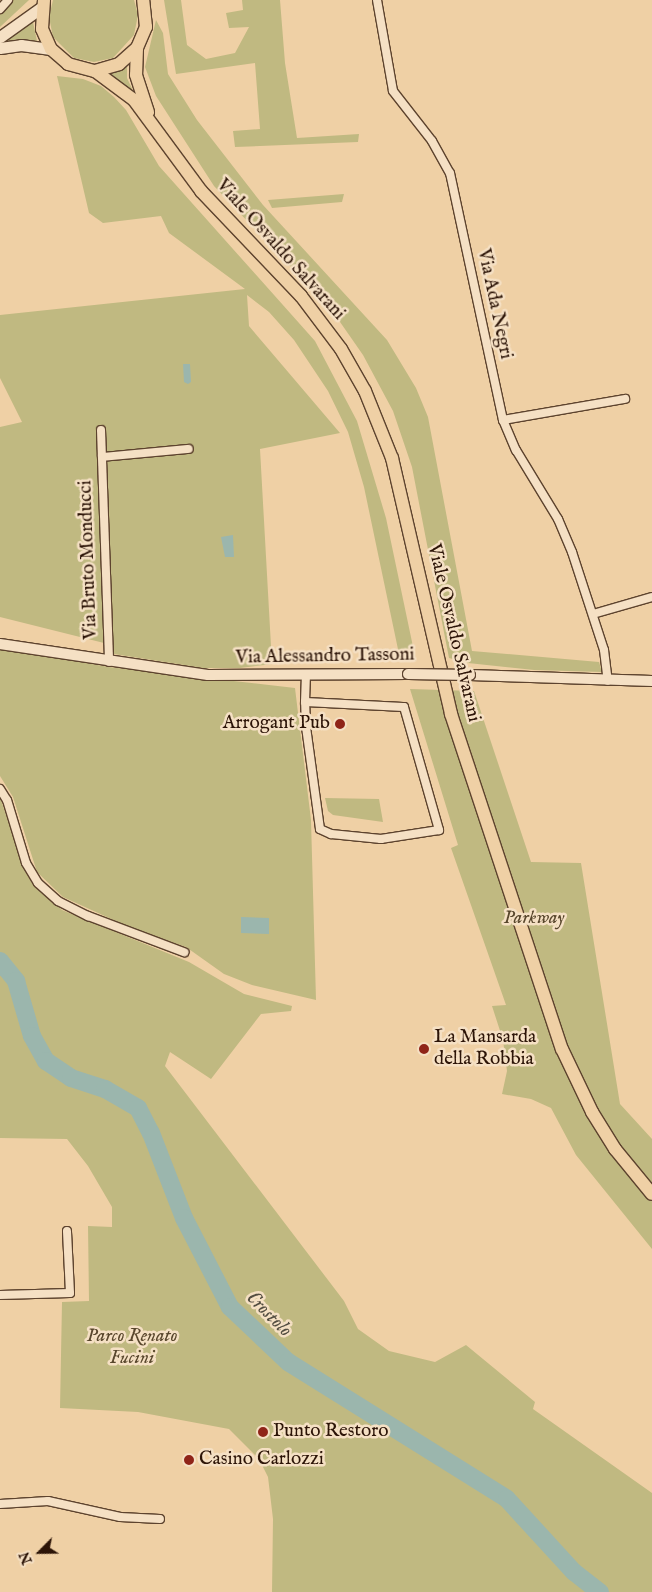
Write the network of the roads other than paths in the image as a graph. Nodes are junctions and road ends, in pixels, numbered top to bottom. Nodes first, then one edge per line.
1 (8, 0) edge
2 (143, 0) edge
3 (377, 0) edge
4 (43, 3) edge
5 (0, 9) edge
6 (0, 37) edge
7 (0, 48) edge
8 (137, 48) junction
9 (51, 49) junction
10 (95, 71) junction
11 (152, 121) junction
12 (625, 399) dead end
13 (503, 420) junction
14 (100, 430) dead end
15 (189, 449) dead end
16 (102, 456) junction
17 (652, 597) edge
18 (593, 614) junction
19 (0, 644) edge
20 (109, 662) junction
21 (306, 676) junction
22 (608, 680) junction
23 (652, 681) edge
24 (305, 702) junction
25 (0, 789) edge
26 (184, 952) dead end
27 (652, 1194) edge
28 (67, 1231) dead end
29 (0, 1295) edge
30 (0, 1504) edge
31 (160, 1519) dead end

1 - 5 street
2 - 8 main road
3 - 13 street, Via Ada Negri
4 - 6 main road
4 - 9 main road
7 - 9 main road
8 - 10 main road
8 - 11 main road, Viale Osvaldo Salvarani
9 - 10 main road
10 - 11 main road, Viale Osvaldo Salvarani
11 - 27 main road, Viale Osvaldo Salvarani
12 - 13 street
13 - 18 street, Via Ada Negri
14 - 16 street, Via Bruto Monducci
15 - 16 street, Via Bruto Monducci
16 - 20 street, Via Bruto Monducci
17 - 18 street
18 - 22 street, Via Ada Negri
19 - 20 street, Via Alessandro Tassoni
20 - 21 street, Via Alessandro Tassoni
21 - 22 street, Via Alessandro Tassoni, bridge
21 - 24 street
22 - 23 street, Via Alessandro Tassoni
24 - 24 street
25 - 26 street
28 - 29 street
30 - 31 street

